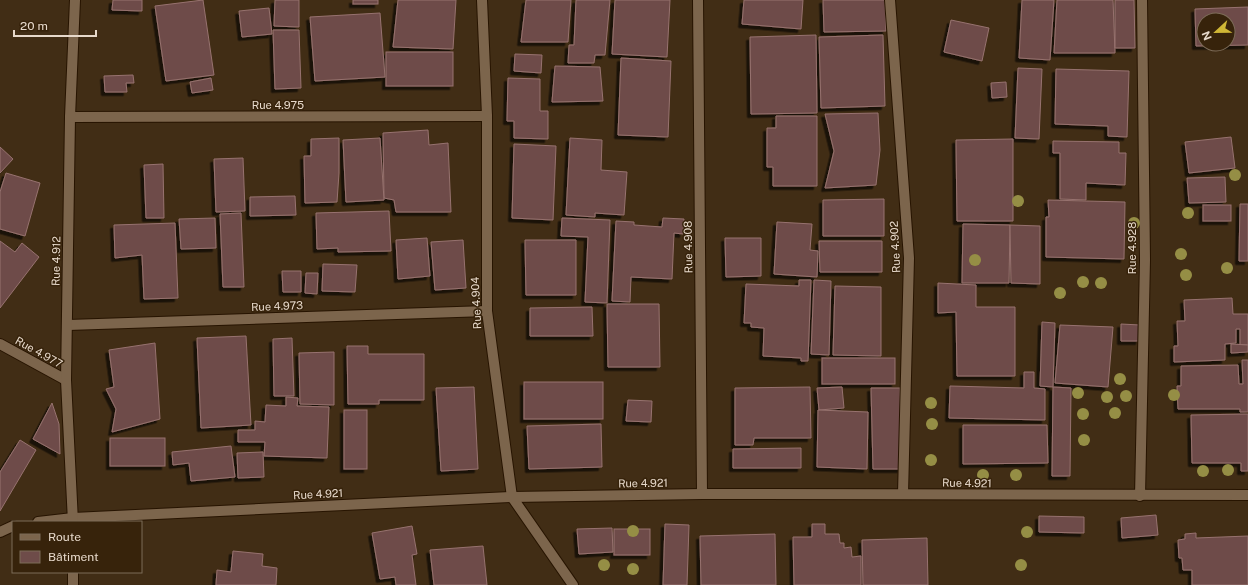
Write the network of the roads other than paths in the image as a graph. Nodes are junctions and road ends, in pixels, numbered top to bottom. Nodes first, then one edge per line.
1 (75, 0) edge
2 (482, 0) edge
3 (698, 0) edge
4 (890, 0) edge
5 (1142, 0) edge
6 (487, 116) junction
7 (70, 117) junction
8 (487, 311) junction
9 (68, 325) junction
10 (0, 344) edge
11 (66, 380) junction
12 (702, 494) junction
13 (904, 494) junction
14 (1140, 496) junction
15 (1248, 496) edge
16 (512, 497) junction
17 (73, 520) edge
18 (56, 521) edge
19 (12, 526) edge
20 (0, 532) edge
21 (73, 573) edge
22 (73, 585) edge
23 (573, 585) edge

1 - 7 street, Rue 4.912
2 - 6 street, Rue 4.904
3 - 12 street, Rue 4.908
4 - 13 street, Rue 4.902
5 - 14 street, Rue 4.928
6 - 7 street, Rue 4.975
6 - 8 street, Rue 4.904
7 - 9 street, Rue 4.912
8 - 9 street, Rue 4.973
8 - 16 street, Rue 4.904
9 - 11 street, Rue 4.912
10 - 11 street, Rue 4.977
11 - 17 street, Rue 4.912
12 - 13 street, Rue 4.921
12 - 16 street, Rue 4.921
13 - 14 street, Rue 4.921
14 - 15 street, Rue 4.921
16 - 17 street, Rue 4.921
16 - 23 street, Rue 4.904
17 - 18 street, Rue 4.921
19 - 20 street
21 - 22 street

